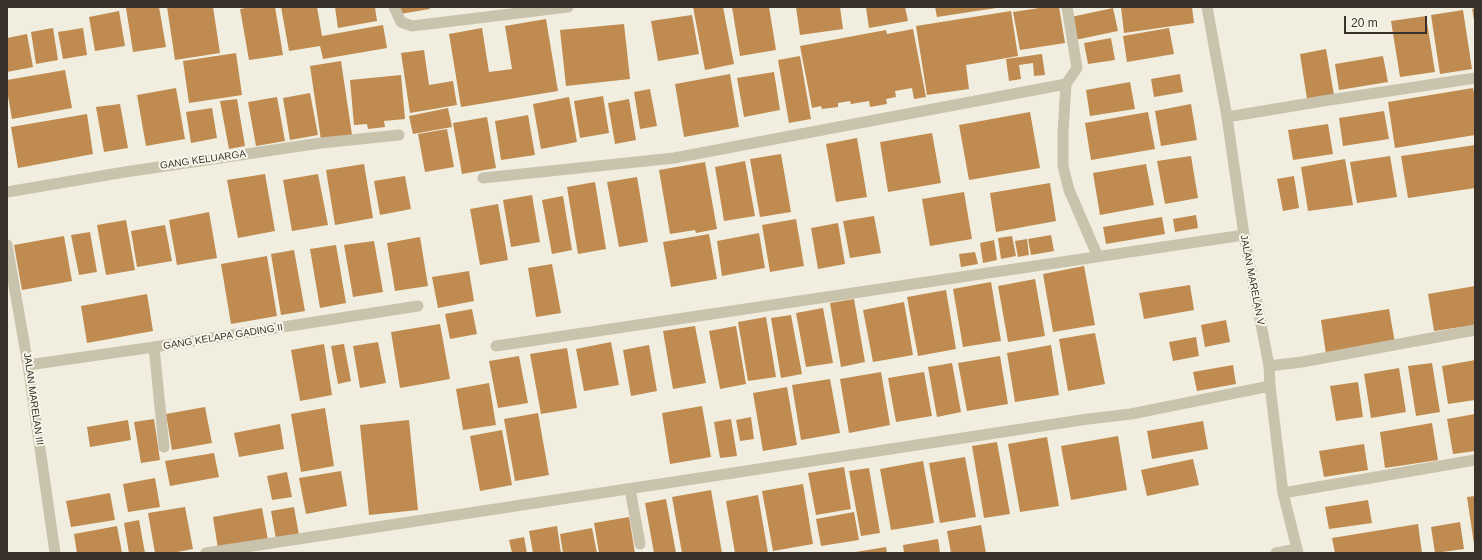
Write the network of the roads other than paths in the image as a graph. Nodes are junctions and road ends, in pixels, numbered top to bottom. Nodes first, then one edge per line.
1 (394, 7) edge
2 (568, 7) edge
3 (1067, 7) edge
4 (1207, 7) edge
5 (1475, 78) edge
6 (1066, 84) junction
7 (1227, 117) junction
8 (399, 135) dead end
9 (483, 178) dead end
10 (7, 192) edge
11 (1244, 235) junction
12 (7, 248) edge
13 (1098, 257) junction
14 (418, 306) dead end
15 (1475, 330) edge
16 (496, 346) dead end
17 (154, 348) junction
18 (28, 365) junction
19 (1269, 366) junction
20 (1270, 386) junction
21 (164, 447) dead end
22 (1475, 460) edge
23 (630, 488) junction
24 (1283, 493) junction
25 (640, 544) dead end
26 (1297, 551) edge
27 (55, 553) edge
28 (206, 553) edge
29 (1276, 553) edge

1 - 2 street
3 - 6 street
4 - 7 street, JALAN MARELAN V
5 - 7 street
6 - 9 street
6 - 13 street
7 - 11 street, JALAN MARELAN V
8 - 10 street, GANG KELUARGA
11 - 13 street
11 - 19 street, JALAN MARELAN V
12 - 18 street, JALAN MARELAN III
13 - 16 street
14 - 17 street, GANG KELAPA GADING II
15 - 19 street
17 - 18 street, GANG KELAPA GADING II
17 - 21 street
18 - 27 street, JALAN MARELAN III
19 - 20 street, JALAN MARELAN V
20 - 23 street
20 - 24 street, JALAN MARELAN V
22 - 24 street
23 - 25 street
23 - 28 street
24 - 26 street, JALAN MARELAN V
26 - 29 street

